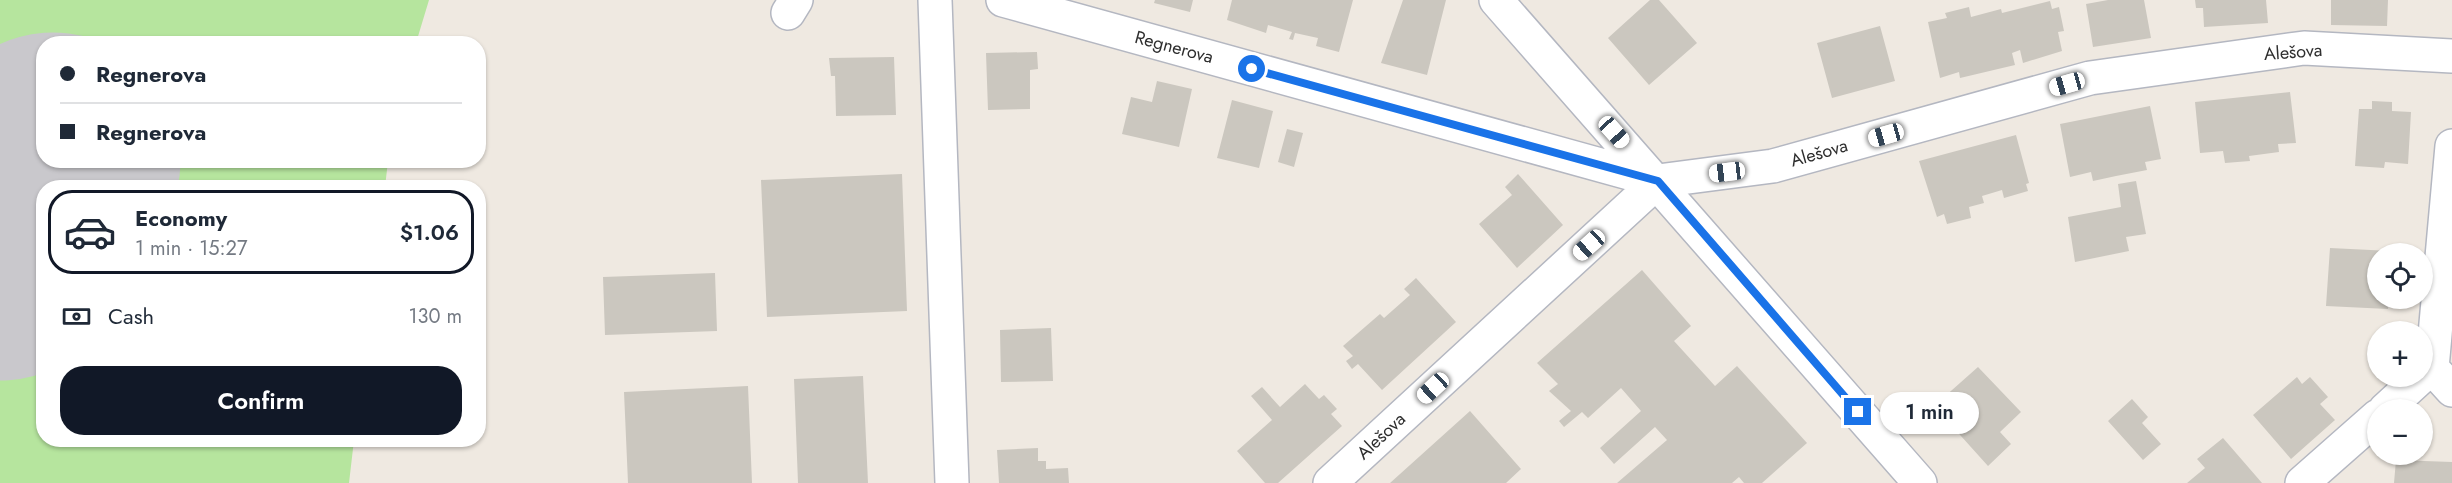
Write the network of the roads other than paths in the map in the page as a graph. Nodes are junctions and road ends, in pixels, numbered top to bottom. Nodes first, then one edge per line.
1 (935, 0) edge
2 (1003, 0) edge
3 (1496, 0) edge
4 (2452, 56) edge
5 (2452, 146) edge
6 (1658, 181) junction
7 (2433, 366) edge
8 (2419, 387) edge
9 (2401, 399) edge
10 (2367, 426) edge
11 (952, 483) edge
12 (1330, 483) edge
13 (1920, 483) edge
14 (2302, 483) edge

1 - 11 street
2 - 6 street, Regnerova
3 - 6 street
4 - 6 street, Alešova
5 - 7 street
6 - 12 street, Alešova
6 - 13 street
8 - 9 street
10 - 14 street

